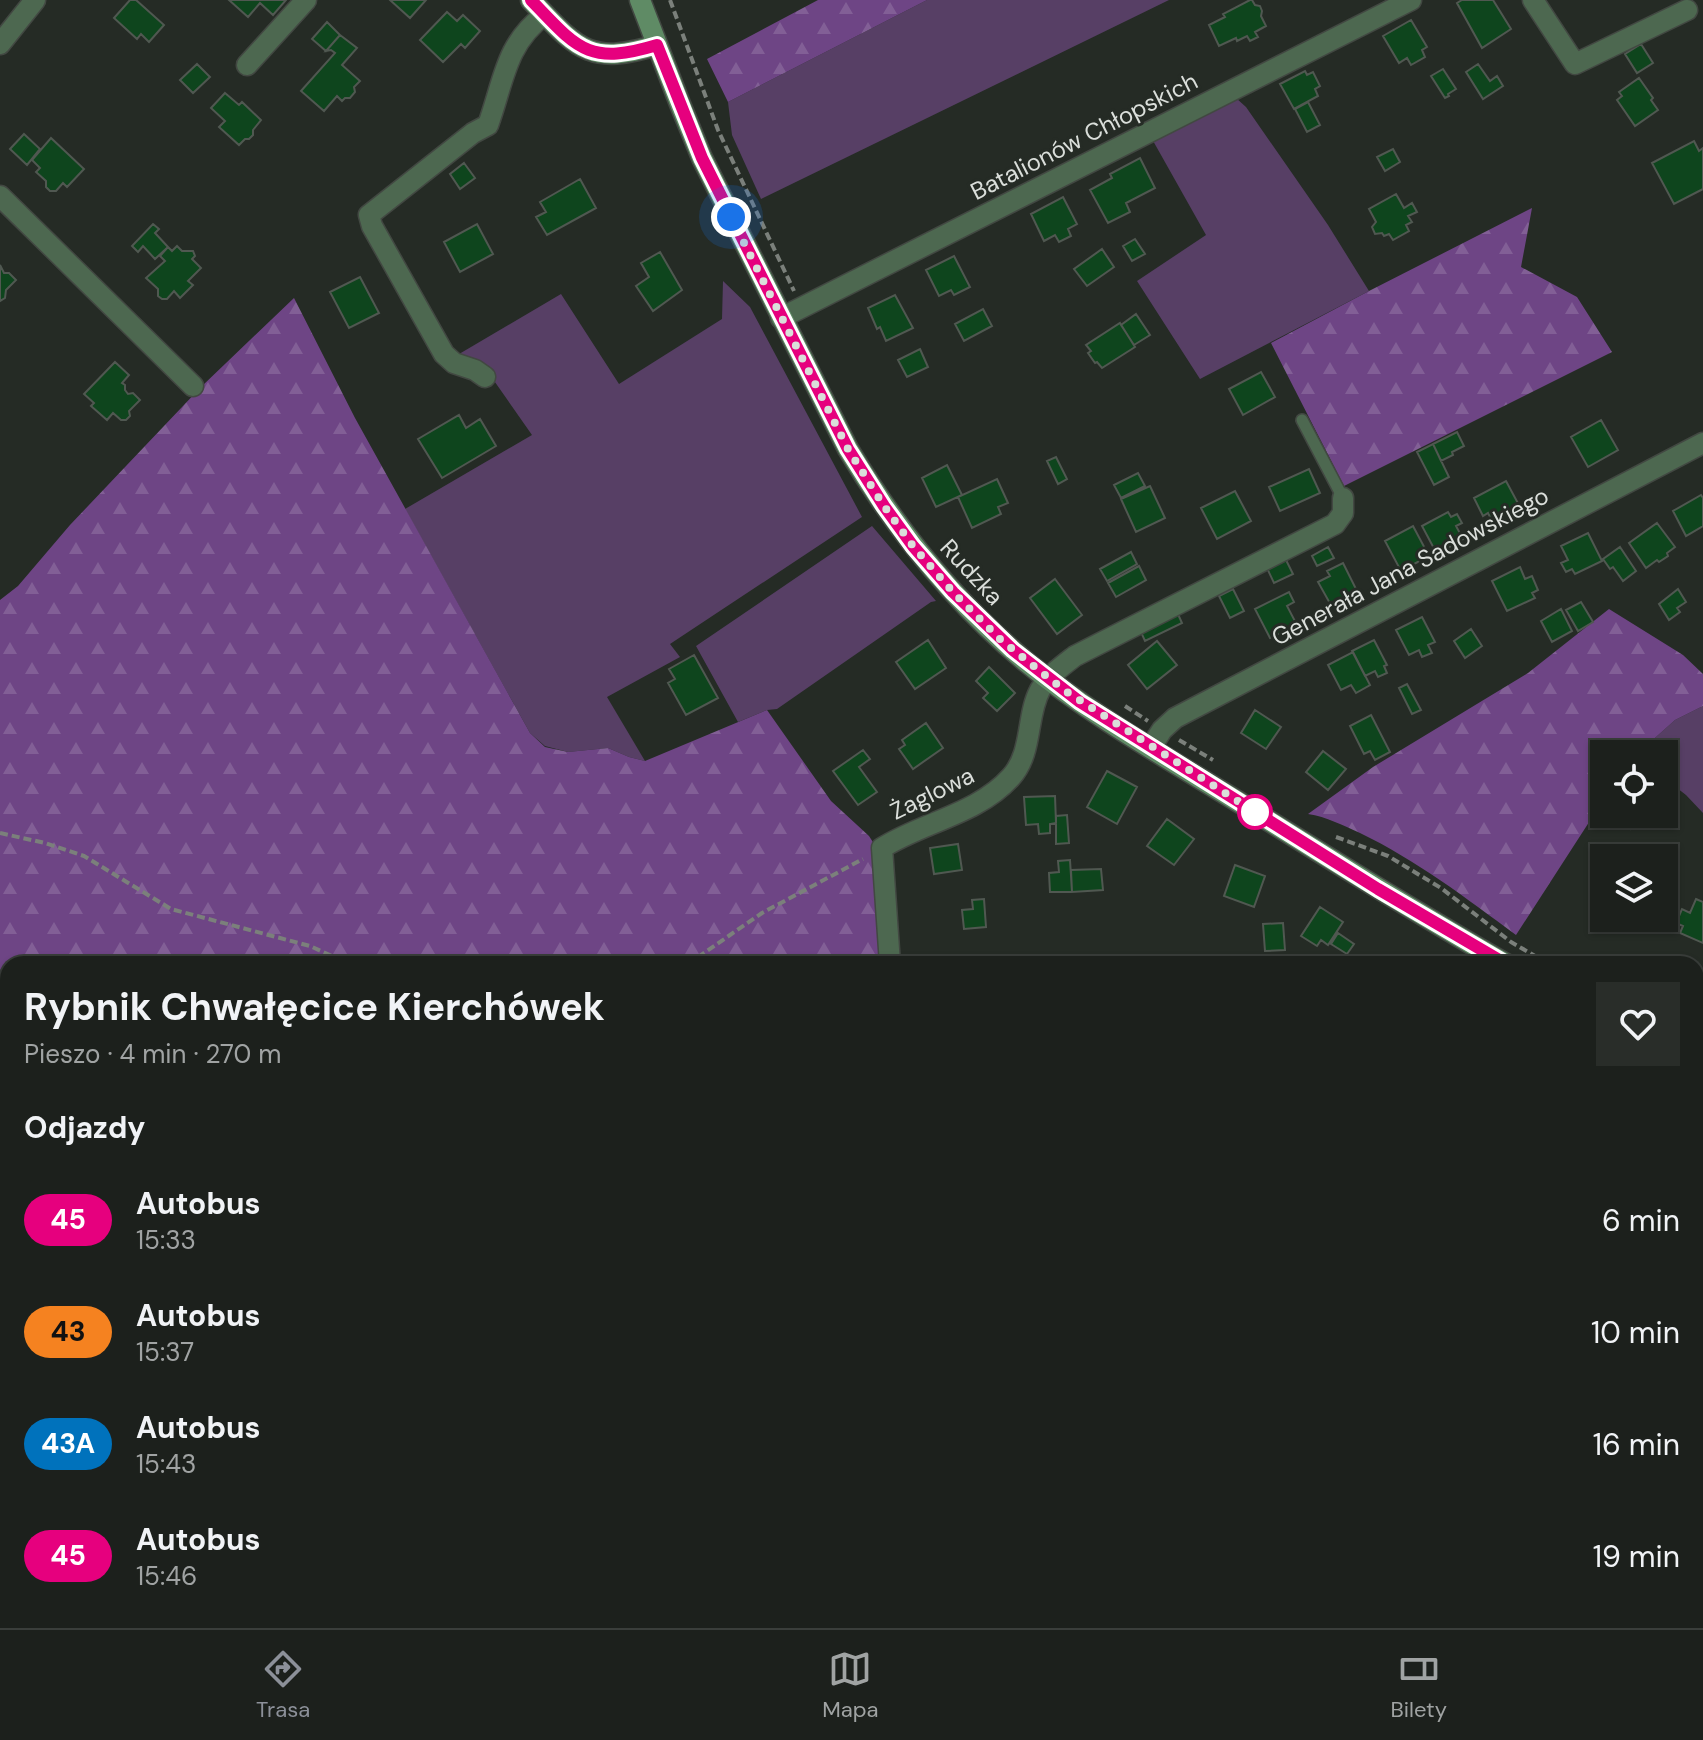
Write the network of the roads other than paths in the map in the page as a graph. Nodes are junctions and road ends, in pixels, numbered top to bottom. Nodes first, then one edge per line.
1 (35, 0) edge
2 (306, 0) edge
3 (640, 0) edge
4 (1411, 0) edge
5 (1533, 0) edge
6 (538, 7) edge
7 (1687, 10) dead end
8 (0, 44) edge
9 (657, 45) junction
10 (247, 65) dead end
11 (0, 196) edge
12 (781, 318) junction
13 (485, 377) dead end
14 (193, 386) dead end
15 (1302, 420) dead end
16 (1703, 443) edge
17 (1343, 498) joint
18 (1048, 678) junction
19 (1157, 738) junction
20 (889, 956) edge
21 (1492, 956) edge

1 - 8 street
2 - 10 street
3 - 9 main road, Rudzka
4 - 12 street, Batalionów Chłopskich
5 - 7 street
6 - 9 main road
6 - 13 street
9 - 12 main road, Rudzka
11 - 14 street
12 - 18 main road, Rudzka
15 - 17 lane
16 - 19 street, Generała Jana Sadowskiego
17 - 18 street
18 - 19 main road, Rudzka
18 - 20 street, Żaglowa
19 - 21 main road, Rudzka

